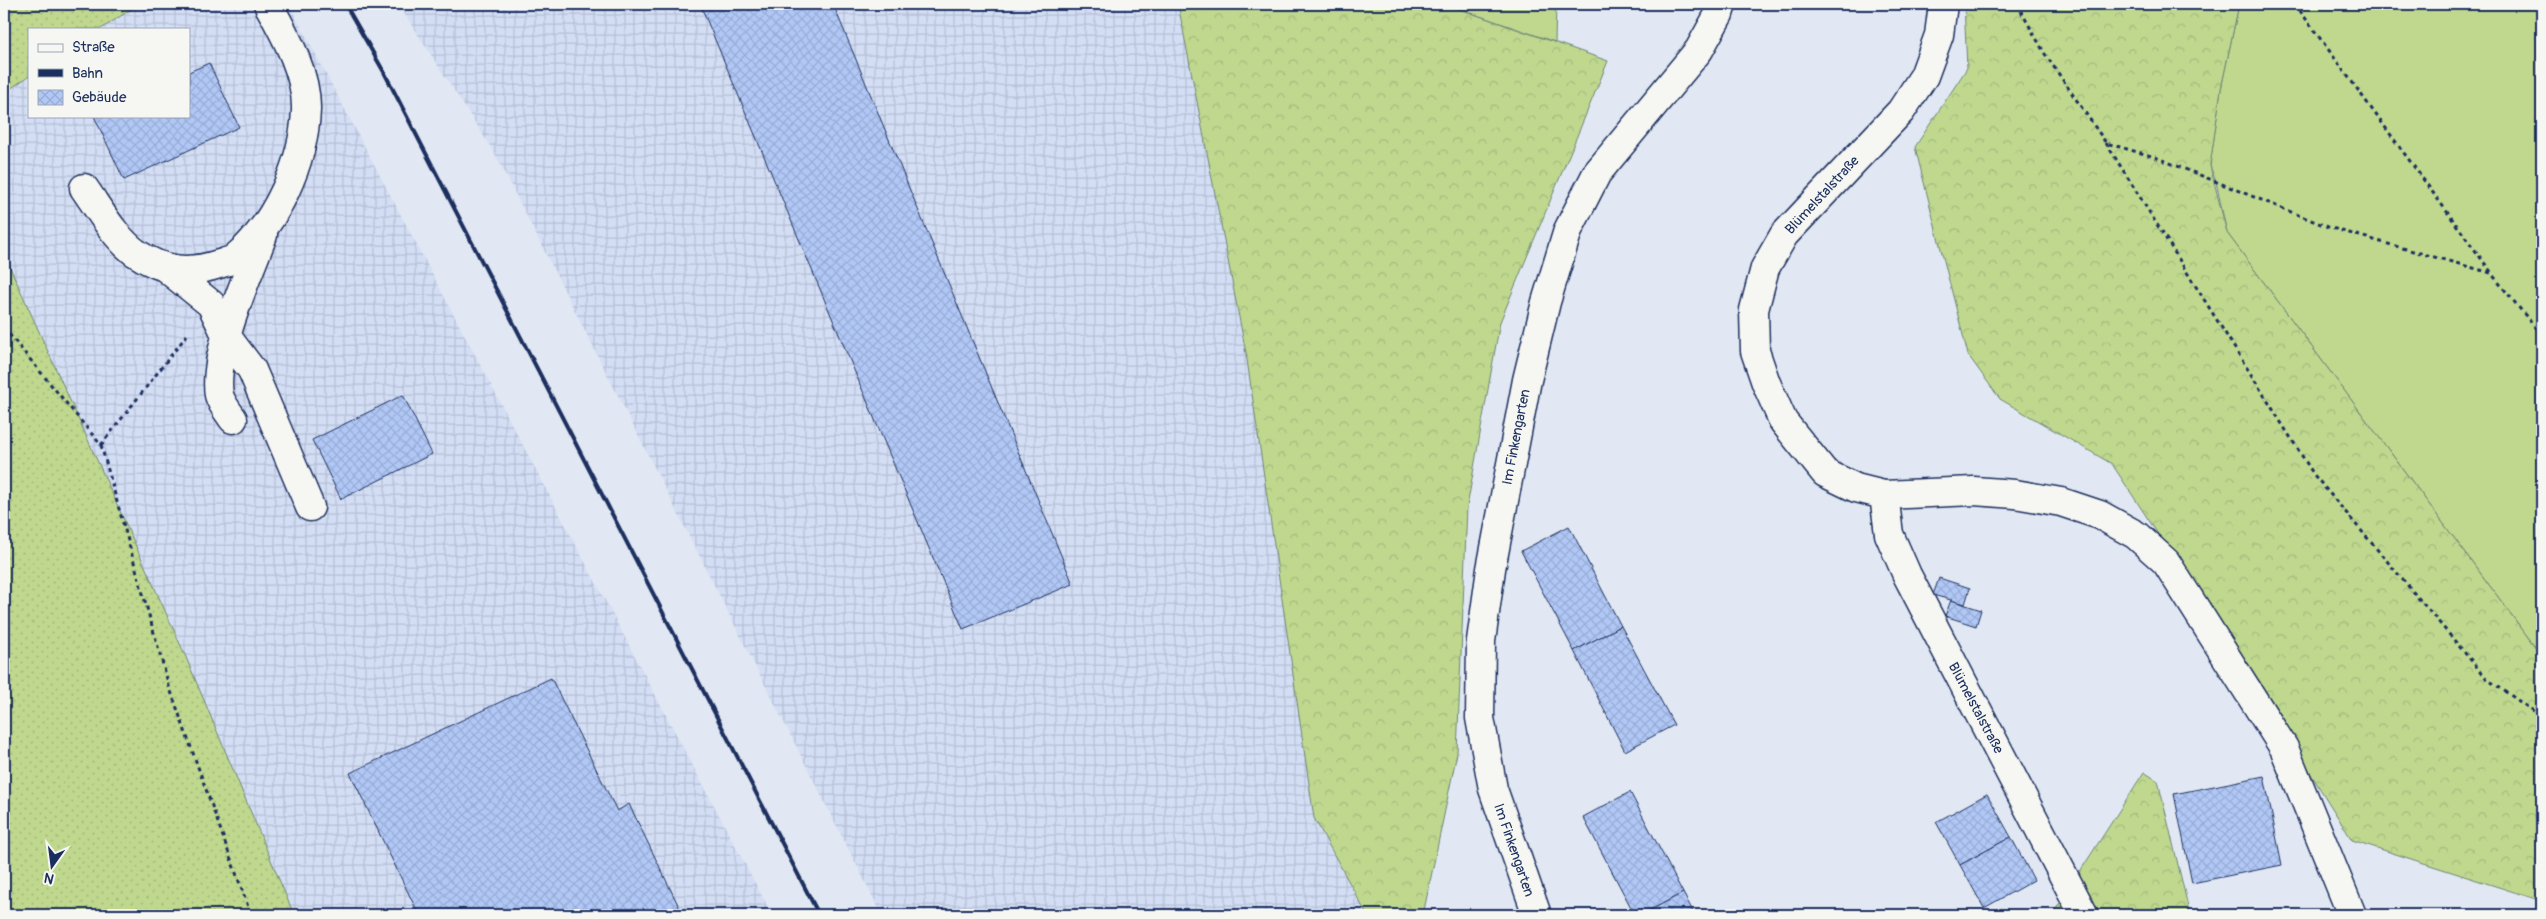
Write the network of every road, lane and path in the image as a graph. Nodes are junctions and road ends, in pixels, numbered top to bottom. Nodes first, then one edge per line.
1 (268, 4) edge
2 (1722, 4) edge
3 (1943, 4) edge
4 (2017, 4) edge
5 (2295, 4) edge
6 (2106, 143) junction
7 (84, 188) dead end
8 (265, 229) junction
9 (166, 268) junction
10 (2491, 273) junction
11 (211, 304) junction
12 (4, 328) edge
13 (2542, 336) edge
14 (227, 337) junction
15 (232, 419) dead end
16 (101, 444) junction
17 (1884, 495) junction
18 (310, 507) dead end
19 (2542, 718) edge
20 (251, 915) edge
21 (1537, 915) edge
22 (2084, 915) edge
23 (2352, 915) edge

1 - 8 street
2 - 21 street, Im Finkengarten
3 - 17 street, Blümelstalstraße
4 - 6 path
5 - 10 path
6 - 10 path
6 - 19 path
7 - 9 street
8 - 9 street
8 - 14 street
9 - 11 street
10 - 13 path
11 - 14 street
11 - 16 path
12 - 16 path
14 - 15 street
14 - 18 street
16 - 20 path
17 - 22 street, Blümelstalstraße
17 - 23 street, Blümelstalstraße

